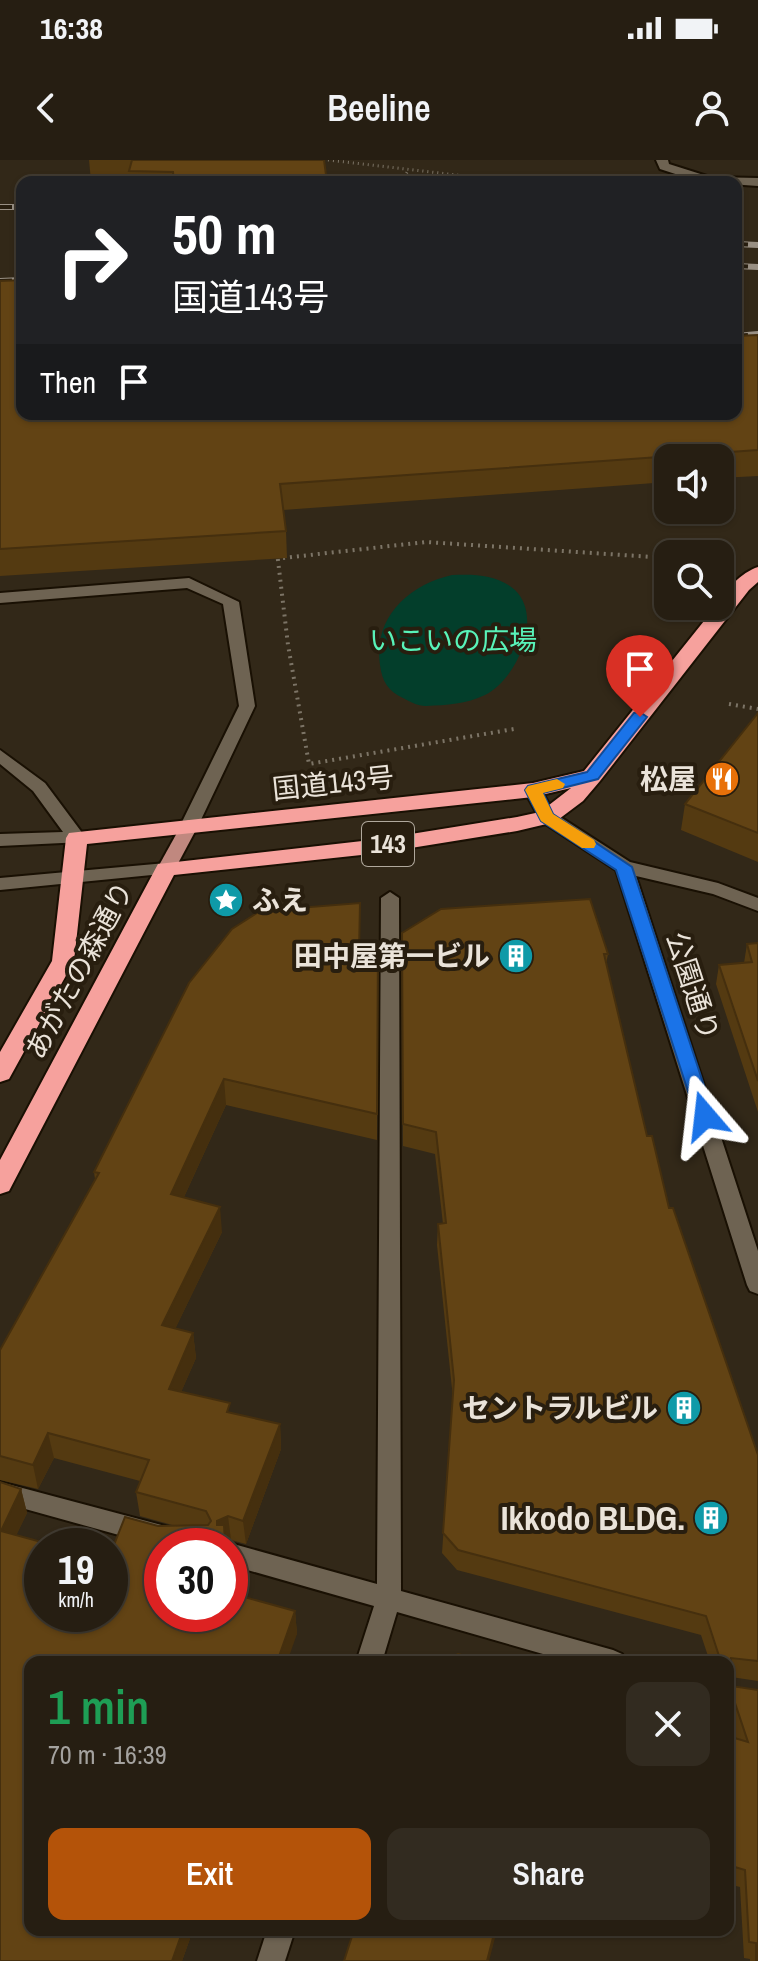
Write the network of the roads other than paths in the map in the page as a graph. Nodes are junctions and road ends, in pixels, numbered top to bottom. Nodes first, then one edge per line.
1 (662, 160) edge
2 (694, 176) edge
3 (758, 573) edge
4 (0, 598) edge
5 (0, 755) edge
6 (593, 776) junction
7 (533, 790) junction
8 (547, 817) junction
9 (189, 826) junction
10 (77, 838) junction
11 (0, 840) edge
12 (624, 867) junction
13 (166, 869) junction
14 (72, 880) junction
15 (0, 884) edge
16 (390, 898) dead end
17 (758, 905) edge
18 (0, 1073) edge
19 (0, 1184) edge
20 (758, 1285) edge
21 (0, 1492) edge
22 (144, 1531) edge
23 (248, 1559) edge
24 (389, 1598) junction
25 (371, 1656) edge
26 (592, 1656) edge
27 (279, 1936) edge
28 (271, 1961) edge

1 - 2 street
3 - 6 highway, 143
4 - 9 street
5 - 10 street
6 - 7 highway, 国道143号 / 143
6 - 8 highway, 143
7 - 8 street
7 - 9 highway, 国道143号 / 143
8 - 12 street
8 - 13 highway, 143
9 - 10 highway, 国道143号 / 143
9 - 13 main road, あがたの森通り
10 - 11 street
10 - 14 highway, あがたの森通り
12 - 17 street
12 - 20 street, 公園通り
13 - 14 street
13 - 19 highway, あがたの森通り
14 - 15 street
14 - 18 highway, あがたの森通り
16 - 24 street
21 - 22 street
23 - 24 street
24 - 25 street
24 - 26 street
27 - 28 street

